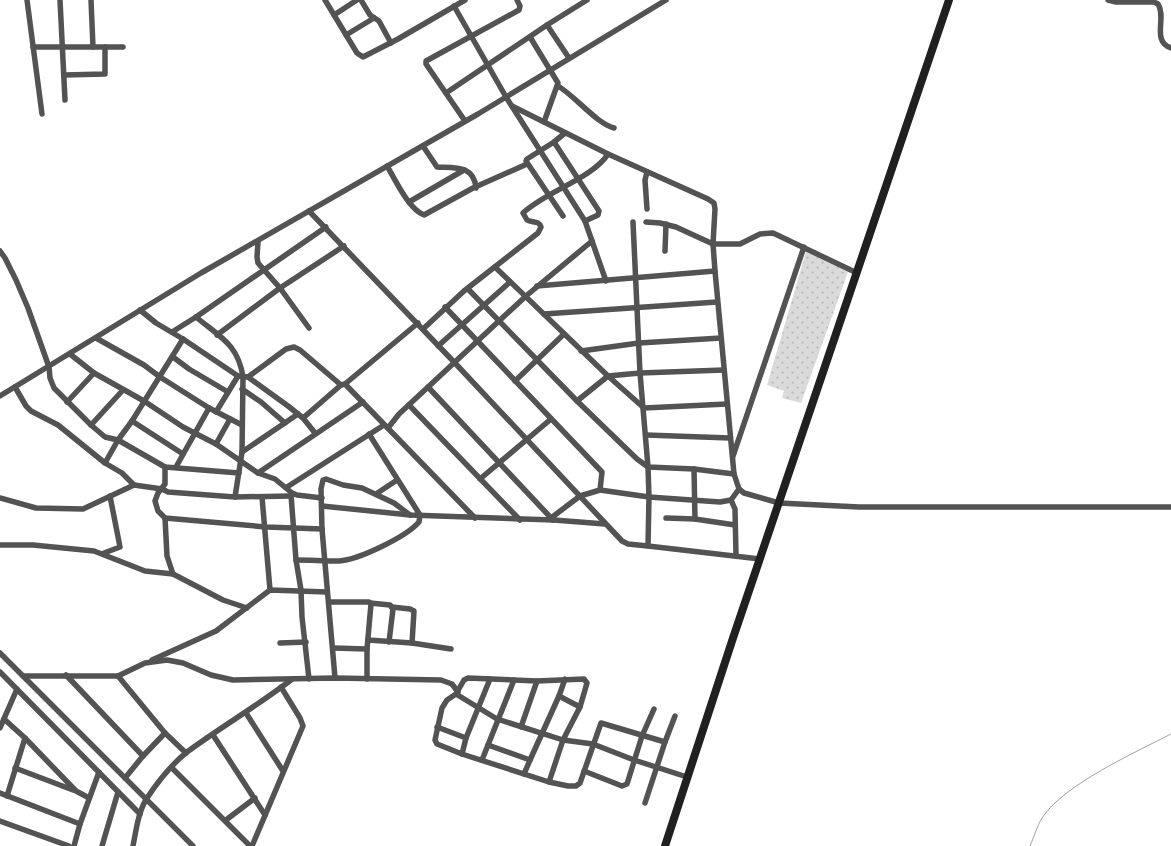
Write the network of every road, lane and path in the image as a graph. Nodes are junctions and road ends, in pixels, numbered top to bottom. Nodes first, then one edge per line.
1 (27, 0) edge
2 (60, 0) edge
3 (91, 0) edge
4 (324, 0) edge
5 (359, 0) edge
6 (465, 0) edge
7 (517, 0) edge
8 (587, 0) edge
9 (666, 0) edge
10 (949, 0) edge
11 (1108, 0) edge
12 (454, 6) junction
13 (334, 15) junction
14 (374, 18) junction
15 (547, 24) junction
16 (346, 35) junction
17 (471, 37) junction
18 (530, 37) junction
19 (391, 43) junction
20 (62, 46) junction
21 (33, 47) junction
22 (93, 47) junction
23 (105, 47) junction
24 (123, 47) dead end
25 (1171, 48) edge
26 (569, 58) junction
27 (487, 64) junction
28 (550, 70) junction
29 (64, 75) junction
30 (558, 86) junction
31 (446, 93) junction
32 (506, 97) junction
33 (65, 100) dead end
34 (512, 106) junction
35 (42, 114) dead end
36 (465, 121) junction
37 (544, 122) junction
38 (614, 128) dead end
39 (565, 133) junction
40 (554, 142) junction
41 (423, 146) junction
42 (540, 151) junction
43 (608, 154) junction
44 (527, 164) junction
45 (387, 166) junction
46 (464, 170) junction
47 (647, 172) junction
48 (578, 178) junction
49 (562, 187) junction
50 (476, 188) junction
51 (548, 195) junction
52 (409, 202) junction
53 (647, 209) dead end
54 (309, 211) junction
55 (562, 216) dead end
56 (585, 221) junction
57 (633, 222) dead end
58 (646, 222) dead end
59 (666, 224) junction
60 (326, 227) junction
61 (592, 241) junction
62 (258, 242) junction
63 (713, 244) junction
64 (344, 246) junction
65 (804, 247) junction
66 (665, 251) dead end
67 (0, 252) edge
68 (495, 267) junction
69 (264, 271) junction
70 (714, 271) junction
71 (857, 273) junction
72 (636, 276) junction
73 (606, 280) junction
74 (510, 282) junction
75 (537, 286) junction
76 (280, 288) junction
77 (468, 289) junction
78 (526, 296) junction
79 (718, 302) junction
80 (484, 305) junction
81 (445, 307) junction
82 (638, 307) junction
83 (140, 310) junction
84 (544, 314) junction
85 (196, 317) junction
86 (499, 320) junction
87 (418, 323) junction
88 (462, 325) junction
89 (309, 328) dead end
90 (422, 329) junction
91 (172, 332) junction
92 (564, 334) junction
93 (217, 335) junction
94 (96, 338) junction
95 (721, 338) junction
96 (183, 339) junction
97 (478, 341) junction
98 (639, 343) junction
99 (438, 346) junction
100 (582, 351) junction
101 (70, 354) junction
102 (173, 357) junction
103 (537, 359) junction
104 (454, 362) junction
105 (49, 367) junction
106 (724, 370) junction
107 (640, 373) junction
108 (94, 374) junction
109 (243, 376) junction
110 (608, 376) junction
111 (160, 377) junction
112 (515, 381) junction
113 (343, 385) junction
114 (15, 387) junction
115 (428, 387) junction
116 (242, 389) junction
117 (123, 390) junction
118 (228, 392) junction
119 (0, 396) edge
120 (144, 401) junction
121 (577, 401) junction
122 (67, 402) junction
123 (363, 402) junction
124 (727, 404) junction
125 (409, 405) junction
126 (209, 408) junction
127 (644, 408) junction
128 (216, 412) junction
129 (300, 416) junction
130 (230, 419) junction
131 (551, 419) junction
132 (132, 421) junction
133 (285, 423) junction
134 (91, 425) junction
135 (242, 425) junction
136 (386, 426) junction
137 (315, 433) junction
138 (196, 434) junction
139 (369, 434) junction
140 (646, 435) junction
141 (730, 438) junction
142 (527, 439) junction
143 (118, 440) junction
144 (216, 444) junction
145 (242, 452) junction
146 (183, 454) junction
147 (732, 458) junction
148 (500, 462) junction
149 (105, 463) junction
150 (241, 463) junction
151 (165, 467) junction
152 (176, 467) junction
153 (648, 467) junction
154 (694, 470) junction
155 (239, 473) junction
156 (258, 473) junction
157 (734, 474) junction
158 (480, 479) junction
159 (397, 480) junction
160 (134, 485) junction
161 (286, 487) junction
162 (162, 489) junction
163 (739, 489) junction
164 (600, 490) junction
165 (291, 494) junction
166 (376, 494) junction
167 (110, 496) junction
168 (580, 496) junction
169 (235, 497) junction
170 (262, 497) junction
171 (650, 497) junction
172 (0, 498) edge
173 (322, 498) junction
174 (694, 499) junction
175 (731, 500) junction
176 (779, 503) junction
177 (322, 506) junction
178 (1171, 507) edge
179 (410, 515) junction
180 (420, 516) junction
181 (165, 518) junction
182 (475, 518) junction
183 (666, 518) dead end
184 (552, 519) junction
185 (695, 519) junction
186 (520, 520) junction
187 (605, 524) junction
188 (735, 525) junction
189 (266, 527) junction
190 (292, 528) junction
191 (322, 529) junction
192 (0, 545) edge
193 (648, 546) junction
194 (102, 554) junction
195 (736, 556) junction
196 (324, 559) junction
197 (760, 559) junction
198 (296, 560) junction
199 (173, 574) junction
200 (270, 590) junction
201 (301, 590) junction
202 (327, 592) junction
203 (329, 602) junction
204 (370, 603) junction
205 (392, 607) junction
206 (247, 608) junction
207 (368, 640) junction
208 (306, 642) junction
209 (389, 642) junction
210 (280, 643) dead end
211 (412, 643) junction
212 (333, 648) junction
213 (367, 649) junction
214 (452, 649) dead end
215 (0, 654) edge
216 (145, 663) junction
217 (0, 672) edge
218 (66, 675) junction
219 (23, 676) junction
220 (118, 676) junction
221 (335, 678) junction
222 (309, 679) junction
223 (367, 679) junction
224 (490, 679) junction
225 (565, 679) junction
226 (290, 680) junction
227 (514, 680) junction
228 (536, 681) junction
229 (281, 688) junction
230 (17, 689) junction
231 (457, 693) junction
232 (559, 696) junction
233 (580, 707) junction
234 (477, 708) junction
235 (654, 709) dead end
236 (246, 713) junction
237 (675, 716) dead end
238 (4, 719) junction
239 (497, 719) junction
240 (437, 727) junction
241 (521, 727) junction
242 (0, 728) edge
243 (165, 733) junction
244 (540, 734) junction
245 (213, 735) junction
246 (642, 736) junction
247 (25, 738) junction
248 (466, 738) junction
249 (563, 740) junction
250 (665, 742) junction
251 (593, 744) junction
252 (488, 745) junction
253 (186, 753) junction
254 (462, 754) junction
255 (143, 756) junction
256 (482, 760) junction
257 (530, 760) junction
258 (634, 760) junction
259 (15, 768) junction
260 (172, 768) junction
261 (657, 768) junction
262 (284, 771) junction
263 (584, 771) junction
264 (99, 772) junction
265 (524, 774) junction
266 (688, 777) junction
267 (125, 778) junction
268 (549, 782) junction
269 (76, 791) junction
270 (118, 792) junction
271 (0, 793) edge
272 (7, 796) junction
273 (89, 798) junction
274 (255, 798) junction
275 (146, 799) junction
276 (645, 803) dead end
277 (140, 814) junction
278 (265, 815) junction
279 (226, 820) junction
280 (0, 821) edge
281 (80, 824) junction
282 (69, 846) edge
283 (74, 846) edge
284 (102, 846) edge
285 (133, 846) edge
286 (193, 846) edge
287 (251, 846) edge
288 (664, 846) edge

1 - 21 street
2 - 20 street
3 - 22 street
4 - 13 street
5 - 13 street
5 - 14 street
6 - 12 street
7 - 17 street
8 - 15 street
9 - 26 street
10 - 71 street
11 - 25 street
12 - 17 street
12 - 19 street
13 - 16 street
14 - 16 street
14 - 19 street
15 - 18 street
15 - 26 street
16 - 19 street
17 - 27 street
17 - 31 street
18 - 27 street
18 - 28 street
20 - 21 street
20 - 22 street
20 - 29 street
21 - 35 street
22 - 23 street
23 - 24 street
23 - 29 street
26 - 28 street
27 - 31 street
27 - 32 street
28 - 30 street
28 - 32 street
29 - 33 street
30 - 37 street
30 - 38 street
31 - 36 street
32 - 34 street
32 - 36 street
34 - 37 street
34 - 42 street
36 - 41 street
37 - 39 street
39 - 40 street
39 - 43 street
40 - 42 street
40 - 48 street
41 - 45 street
41 - 46 street
42 - 44 street
42 - 49 street
43 - 47 street
43 - 48 street
44 - 50 street
44 - 51 street
45 - 52 street
45 - 54 street
46 - 50 street
46 - 52 street
47 - 53 street
47 - 63 street
48 - 49 street
48 - 56 street
49 - 51 street
49 - 56 street
50 - 52 street
51 - 55 street
51 - 68 street
54 - 60 street
54 - 62 street
56 - 61 street
57 - 72 street
58 - 59 street
59 - 63 street
59 - 66 street
60 - 64 street
60 - 69 street
61 - 73 street
61 - 75 street
62 - 69 street
62 - 83 street
63 - 65 street
63 - 70 street
64 - 76 street
64 - 87 street
65 - 71 street
65 - 147 street
67 - 105 street
68 - 74 street
68 - 77 street
69 - 76 street
69 - 85 street
70 - 72 street
70 - 79 street
71 - 176 street
72 - 73 street
72 - 82 street
73 - 75 street
74 - 78 street
74 - 80 street
75 - 78 street
76 - 89 street
76 - 93 street
77 - 80 street
77 - 81 street
78 - 84 street
78 - 86 street
79 - 82 street
79 - 95 street
80 - 86 street
80 - 88 street
81 - 88 street
81 - 90 street
82 - 84 street
82 - 98 street
83 - 91 street
83 - 94 street
84 - 92 street
85 - 91 street
85 - 93 street
86 - 97 street
86 - 103 street
87 - 90 street
87 - 113 street
88 - 97 street
88 - 99 street
90 - 99 street
91 - 96 street
92 - 100 street
92 - 103 street
93 - 109 street
94 - 101 street
94 - 111 street
95 - 98 street
95 - 106 street
96 - 102 street
96 - 109 street
97 - 104 street
97 - 112 street
98 - 100 street
98 - 107 street
99 - 104 street
100 - 110 street
101 - 105 street
101 - 108 street
102 - 111 street
102 - 118 street
103 - 112 street
103 - 121 street
104 - 115 street
104 - 142 street
105 - 114 street
105 - 122 street
106 - 107 street
106 - 124 street
107 - 110 street
107 - 127 street
108 - 117 street
108 - 122 street
109 - 113 street
109 - 116 street
109 - 118 street
109 - 129 street
110 - 121 street
110 - 127 street
111 - 120 street
111 - 126 street
112 - 131 street
113 - 123 street
113 - 129 street
114 - 119 street
114 - 149 street
115 - 125 street
115 - 148 street
116 - 133 street
116 - 135 street
117 - 120 street
117 - 134 street
118 - 128 street
120 - 132 street
120 - 138 street
121 - 153 street
122 - 134 street
123 - 136 street
123 - 137 street
124 - 127 street
124 - 141 street
125 - 136 street
125 - 158 street
126 - 128 street
126 - 138 street
127 - 140 street
128 - 130 street
129 - 133 street
129 - 137 street
130 - 135 street
130 - 144 street
131 - 142 street
131 - 164 street
132 - 143 street
132 - 146 street
133 - 145 street
134 - 143 street
135 - 145 street
136 - 139 street
136 - 182 street
137 - 156 street
138 - 144 street
138 - 146 street
139 - 159 street
139 - 161 street
140 - 141 street
140 - 153 street
141 - 147 street
142 - 148 street
142 - 168 street
143 - 149 street
143 - 151 street
144 - 150 street
145 - 150 street
146 - 152 street
147 - 157 street
148 - 158 street
148 - 184 street
149 - 160 street
150 - 155 street
150 - 156 street
151 - 152 street
151 - 162 street
152 - 155 street
153 - 154 street
153 - 171 street
154 - 157 street
154 - 174 street
155 - 169 street
156 - 161 street
157 - 163 street
158 - 186 street
159 - 166 street
159 - 180 street
160 - 162 street
160 - 167 street
161 - 165 street
162 - 169 street
162 - 181 street
163 - 175 street
163 - 176 street
164 - 168 street
164 - 171 street
165 - 170 street
165 - 173 street
165 - 190 street
166 - 173 street
166 - 179 street
167 - 172 street
167 - 194 street
168 - 184 street
168 - 187 street
169 - 170 street
170 - 189 street
171 - 174 street
171 - 193 street
173 - 177 street
174 - 175 street
174 - 185 street
175 - 188 street
176 - 178 street
176 - 197 street
177 - 179 street
177 - 191 street
179 - 180 street
180 - 182 street
180 - 196 street
181 - 189 street
181 - 199 street
182 - 186 street
183 - 185 street
184 - 186 street
184 - 187 street
185 - 188 street
187 - 193 street
188 - 195 street
189 - 190 street
189 - 200 street
190 - 191 street
190 - 198 street
191 - 196 street
192 - 194 street
193 - 195 street
194 - 199 street
195 - 197 street
196 - 198 street
196 - 202 street
197 - 266 street
198 - 201 street
199 - 206 street
200 - 201 street
200 - 206 street
201 - 202 street
201 - 208 street
202 - 203 street
203 - 204 street
203 - 212 street
204 - 205 street
204 - 207 street
205 - 209 street
205 - 211 street
206 - 216 street
207 - 209 street
207 - 213 street
208 - 210 street
208 - 222 street
209 - 211 street
211 - 214 street
212 - 213 street
212 - 221 street
213 - 223 street
215 - 219 street
216 - 220 street
216 - 226 street
217 - 230 street
218 - 219 street
218 - 220 street
218 - 255 street
219 - 267 street
220 - 243 street
221 - 222 street
221 - 223 street
222 - 226 street
223 - 231 street
224 - 227 street
224 - 231 street
224 - 234 street
225 - 228 street
225 - 232 street
225 - 233 street
226 - 229 street
227 - 228 street
227 - 239 street
228 - 241 street
229 - 236 street
229 - 262 street
230 - 238 street
230 - 264 street
231 - 234 street
231 - 240 street
232 - 233 street
232 - 244 street
233 - 249 street
234 - 239 street
234 - 248 street
235 - 246 street
236 - 245 street
236 - 262 street
237 - 250 street
238 - 242 street
238 - 247 street
239 - 241 street
239 - 252 street
240 - 248 street
240 - 254 street
241 - 244 street
243 - 253 street
243 - 255 street
244 - 249 street
244 - 257 street
245 - 253 street
245 - 274 street
246 - 250 street
246 - 251 street
246 - 258 street
247 - 259 street
247 - 269 street
248 - 254 street
249 - 251 street
249 - 268 street
250 - 261 street
251 - 258 street
251 - 263 street
252 - 256 street
252 - 257 street
253 - 260 street
254 - 256 street
255 - 267 street
256 - 265 street
257 - 265 street
258 - 261 street
258 - 263 street
259 - 269 street
259 - 272 street
260 - 275 street
260 - 279 street
261 - 266 street
261 - 276 street
262 - 278 street
263 - 268 street
264 - 270 street
264 - 273 street
265 - 268 street
266 - 288 street
267 - 275 street
269 - 273 street
270 - 277 street
270 - 284 street
271 - 272 street
272 - 281 street
273 - 281 street
274 - 278 street
274 - 279 street
275 - 277 street
275 - 286 street
277 - 285 street
278 - 287 street
279 - 287 street
280 - 282 street
281 - 283 street

